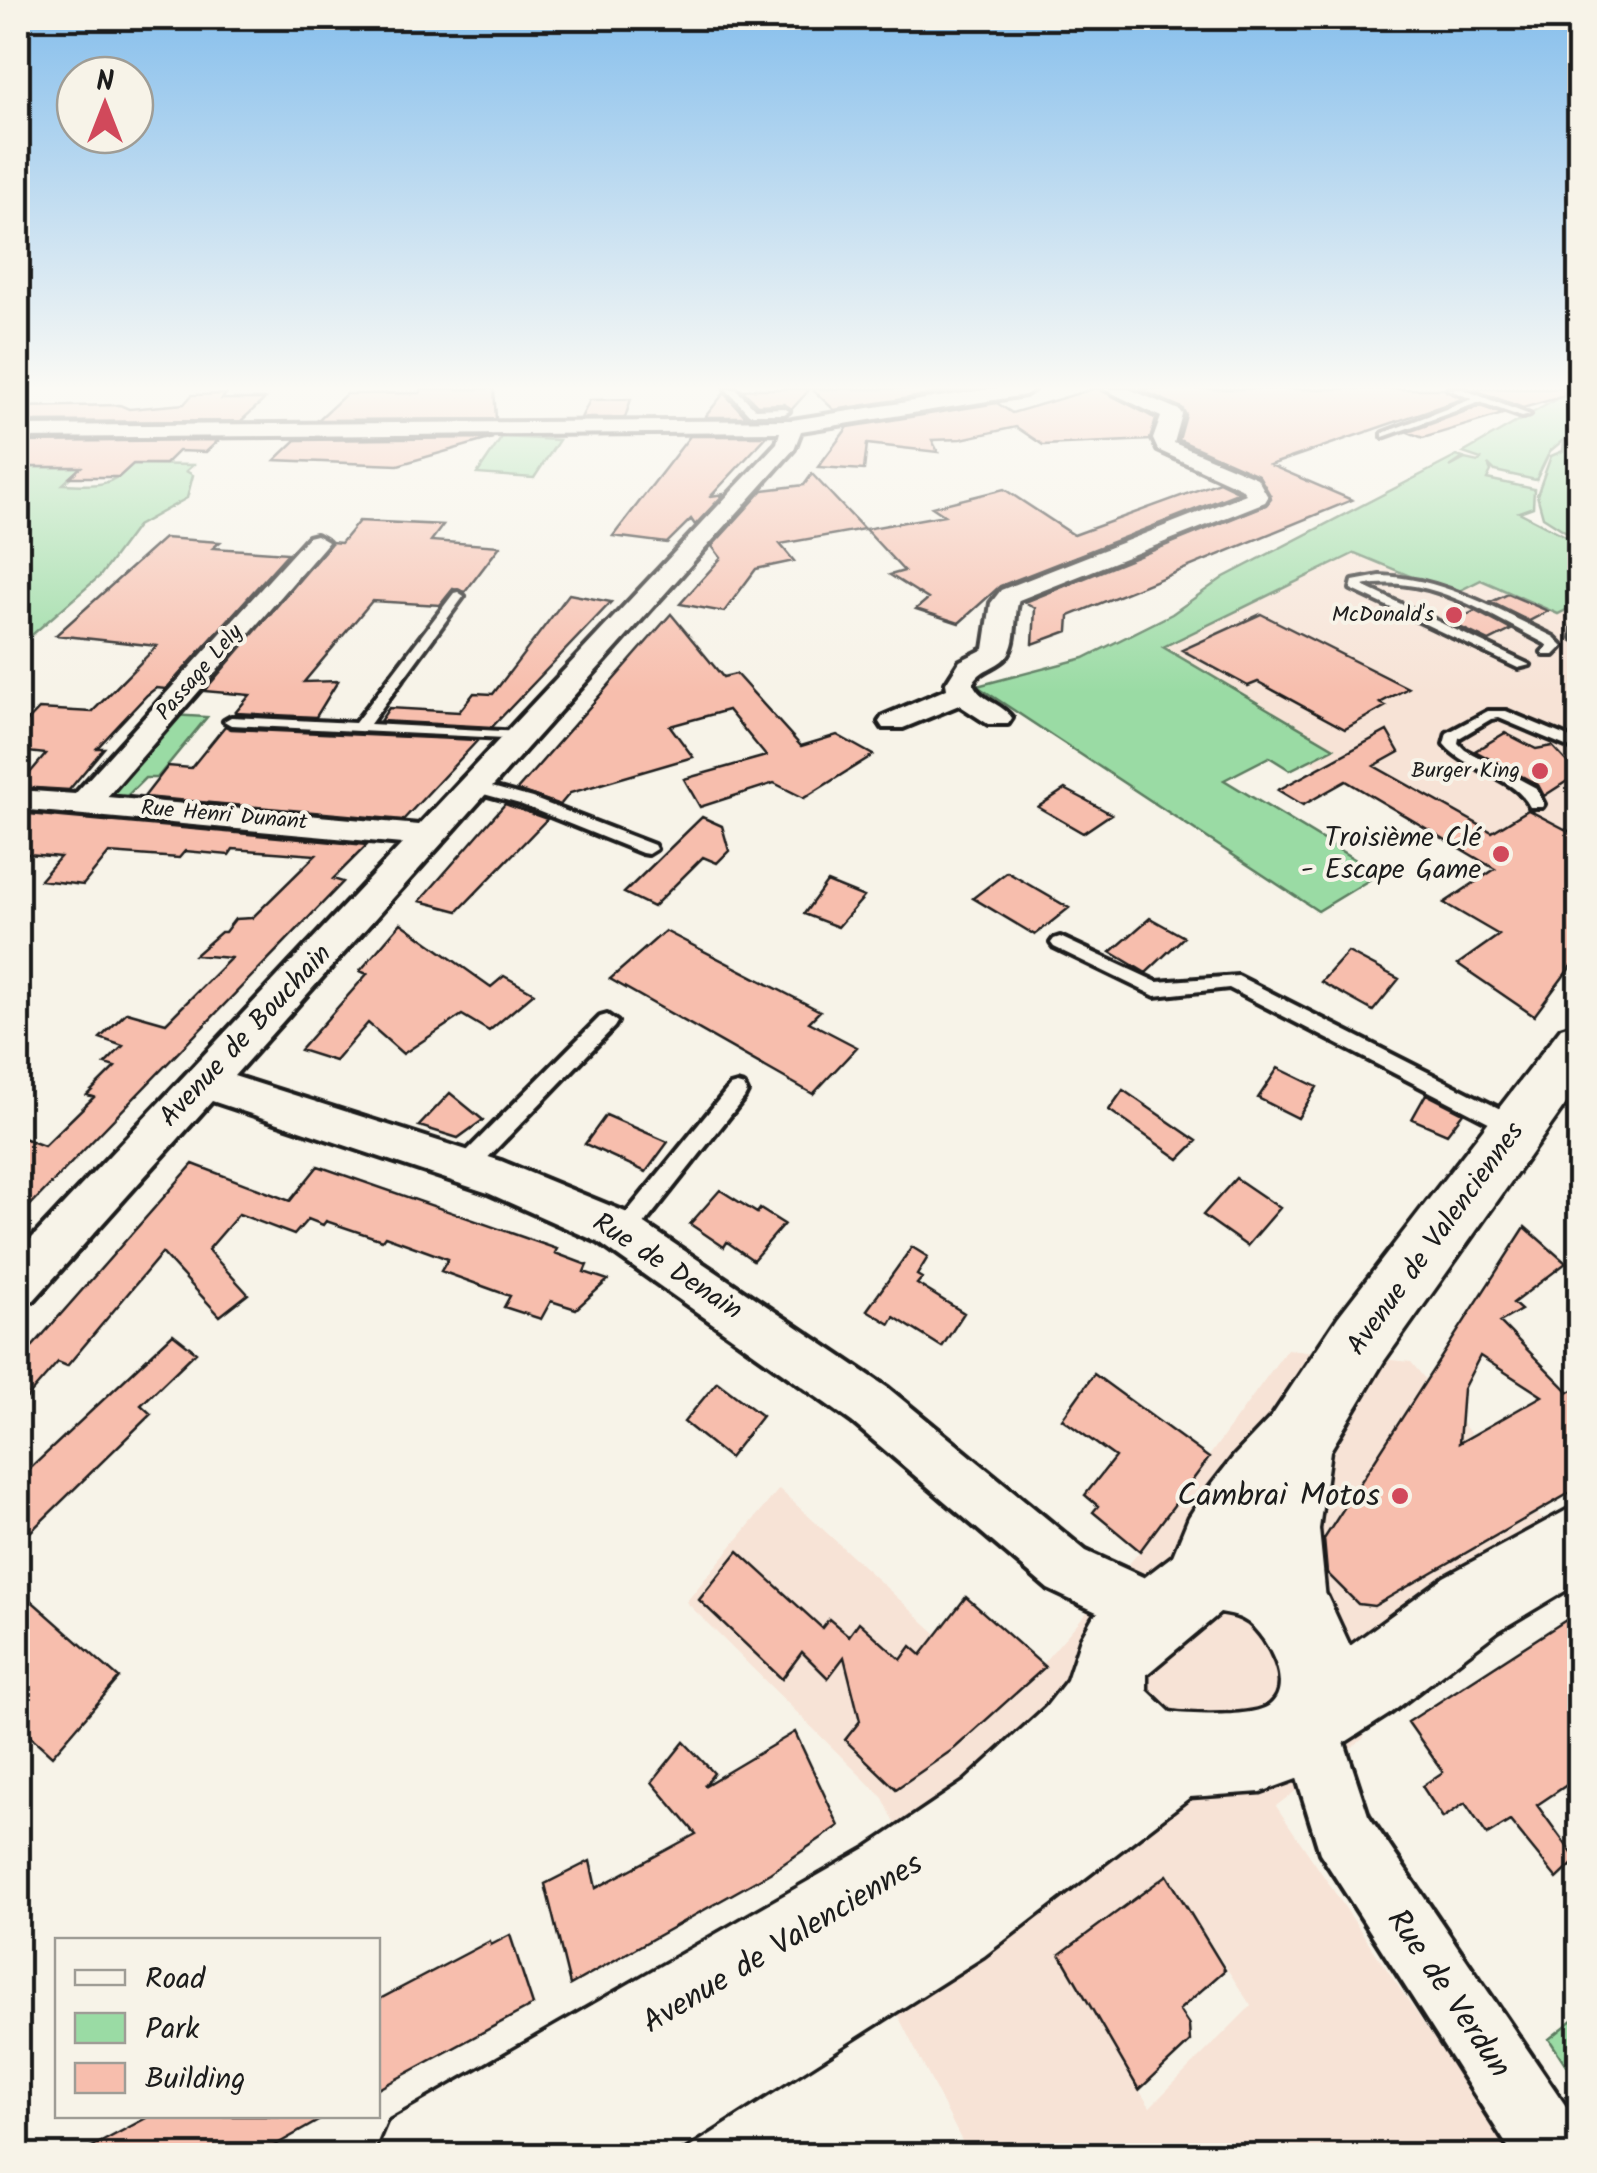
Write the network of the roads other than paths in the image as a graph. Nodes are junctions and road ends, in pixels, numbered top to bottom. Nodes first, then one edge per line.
1 (746, 490) edge
2 (1256, 490) edge
3 (316, 542) dead end
4 (458, 596) dead end
5 (1580, 627) edge
6 (1580, 638) edge
7 (1549, 652) dead end
8 (1523, 665) dead end
9 (962, 692) junction
10 (998, 718) dead end
11 (231, 721) dead end
12 (893, 722) dead end
13 (359, 728) junction
14 (522, 736) junction
15 (1580, 748) edge
16 (474, 787) junction
17 (18, 799) edge
18 (84, 804) junction
19 (1536, 804) dead end
20 (429, 836) junction
21 (648, 849) dead end
22 (1060, 943) dead end
23 (606, 1022) dead end
24 (1580, 1042) edge
25 (203, 1082) junction
26 (737, 1092) dead end
27 (1518, 1127) junction
28 (466, 1168) junction
29 (623, 1234) junction
30 (18, 1285) edge
31 (1298, 1441) junction
32 (1580, 1540) edge
33 (1144, 1637) junction
34 (1277, 1700) junction
35 (614, 2046) junction
36 (425, 2156) edge
37 (491, 2156) edge
38 (578, 2156) edge
39 (1556, 2156) edge

1 - 14 street, Avenue de Bouchain
2 - 9 street
3 - 18 street, Passage Lely
4 - 13 lane
5 - 6 lane
7 - 8 lane
9 - 10 street
9 - 12 street
11 - 13 lane
13 - 14 lane
14 - 16 street, Avenue de Bouchain
15 - 19 lane
16 - 20 street, Avenue de Bouchain
16 - 21 lane
17 - 18 street, Rue Henri Dunant
18 - 20 street, Rue Henri Dunant
20 - 25 street, Avenue de Bouchain
22 - 27 lane
23 - 28 lane
24 - 27 main road, Avenue de Valenciennes
25 - 28 street, Rue de Denain
25 - 30 street, Avenue de Bouchain
26 - 29 lane
27 - 31 main road, Avenue de Valenciennes
28 - 29 street, Rue de Denain
29 - 33 street, Rue de Denain
31 - 33 main road, Avenue de Valenciennes
31 - 34 main road, Avenue de Valenciennes
32 - 34 main road
33 - 34 main road
33 - 34 main road
33 - 35 main road, Avenue de Valenciennes
34 - 38 main road
34 - 39 street, Rue de Verdun
35 - 36 main road, Avenue de Valenciennes
35 - 37 main road

